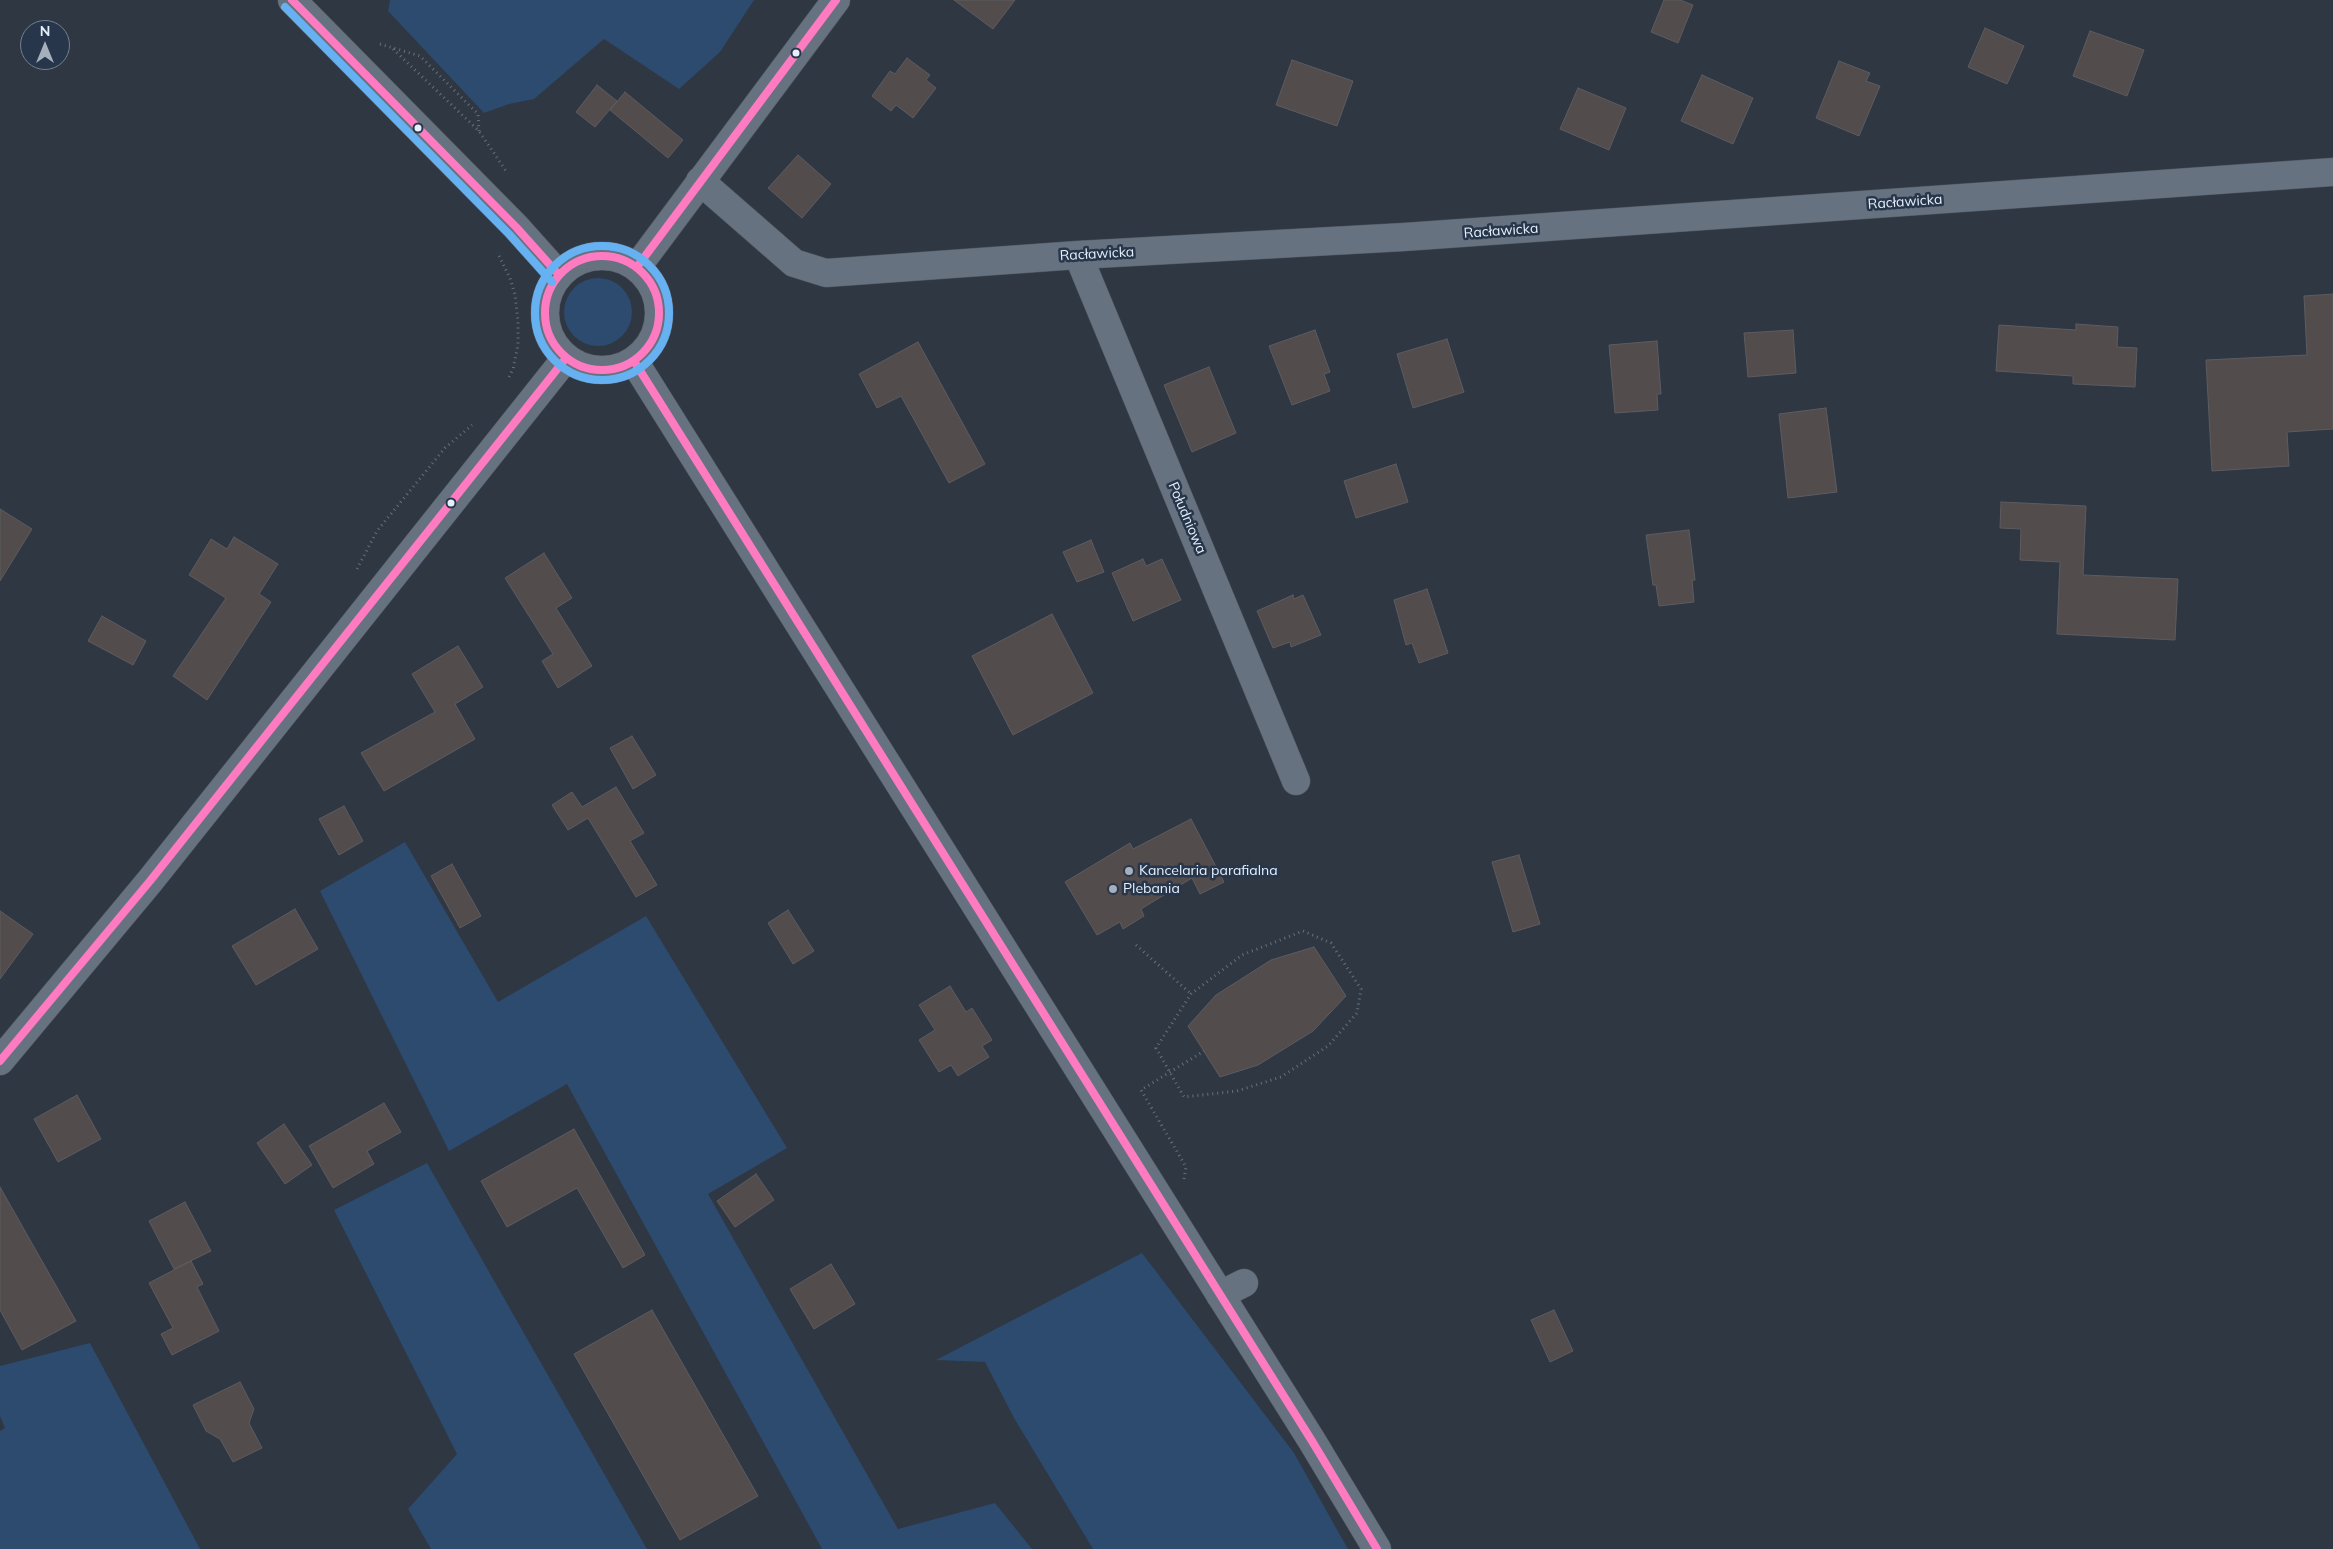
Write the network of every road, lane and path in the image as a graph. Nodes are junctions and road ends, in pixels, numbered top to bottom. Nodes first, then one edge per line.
1 (292, 0) edge
2 (836, 0) edge
3 (479, 132) junction
4 (2333, 172) edge
5 (511, 178) dead end
6 (700, 181) junction
7 (497, 253) dead end
8 (1078, 255) junction
9 (637, 267) junction
10 (559, 275) junction
11 (566, 358) junction
12 (634, 361) junction
13 (507, 383) dead end
14 (477, 420) dead end
15 (357, 571) dead end
16 (1296, 781) dead end
17 (1136, 945) dead end
18 (1191, 994) junction
19 (1204, 1052) dead end
20 (0, 1061) edge
21 (1170, 1073) junction
22 (1147, 1087) dead end
23 (1377, 1549) edge

1 - 10 street
2 - 6 street
3 - 3 path
3 - 5 path
4 - 8 street, Racławicka
6 - 8 street, Racławicka
6 - 9 street
7 - 13 path
8 - 16 street, Południowa
9 - 10 street
9 - 12 street
10 - 11 street
11 - 12 street
11 - 20 street
12 - 23 street
14 - 15 path
17 - 18 path
18 - 21 path
18 - 21 path
19 - 21 path
21 - 22 path

